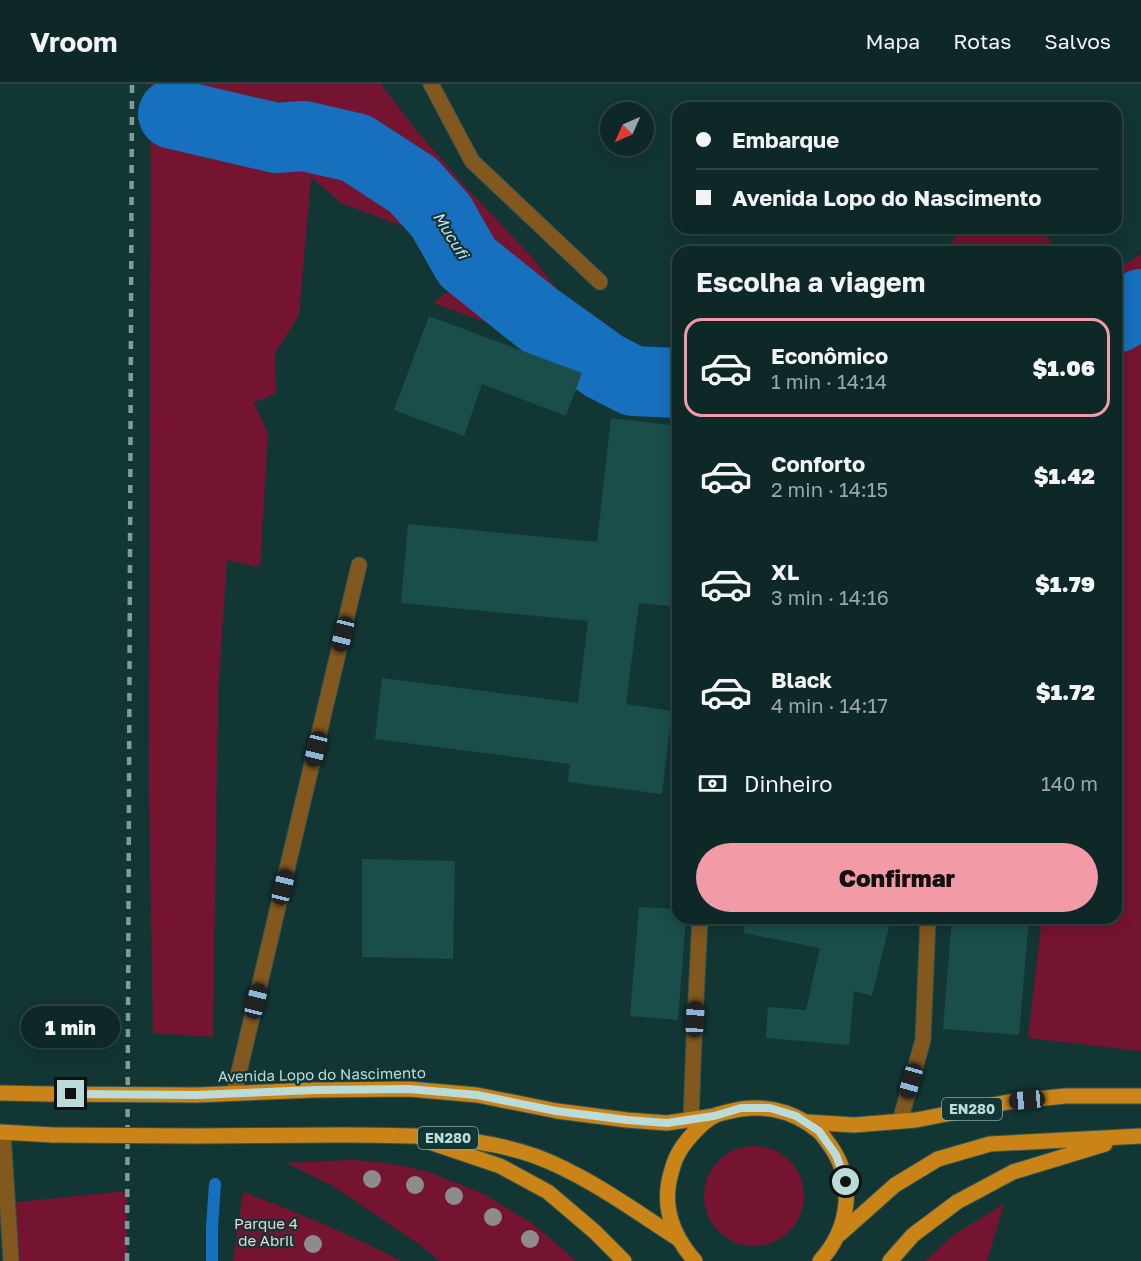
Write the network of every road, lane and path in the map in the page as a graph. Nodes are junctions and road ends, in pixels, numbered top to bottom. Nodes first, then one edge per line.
1 (430, 84) edge
2 (600, 282) dead end
3 (359, 565) dead end
4 (700, 924) edge
5 (928, 924) edge
6 (0, 1093) edge
7 (234, 1093) junction
8 (1141, 1096) edge
9 (714, 1116) junction
10 (691, 1120) junction
11 (804, 1121) junction
12 (900, 1121) junction
13 (2, 1132) edge
14 (407, 1135) junction
15 (1134, 1136) edge
16 (838, 1236) junction
17 (677, 1238) junction
18 (11, 1261) edge
19 (624, 1261) edge
20 (695, 1261) edge
21 (820, 1261) edge
22 (890, 1261) edge

1 - 2 street
3 - 7 street
4 - 10 street
5 - 12 street
6 - 7 main road, Avenida Lopo do Nascimento, bridge
7 - 10 main road, Avenida Lopo do Nascimento
8 - 12 main road, EN280
9 - 10 main road, Avenida Lopo do Nascimento
9 - 11 main road, Avenida Lopo do Nascimento
9 - 17 main road
11 - 12 main road, EN280
11 - 16 main road
13 - 14 main road, EN280, bridge
13 - 18 street
14 - 17 main road, EN280
14 - 19 main road
15 - 16 main road
15 - 22 main road
16 - 21 main road
17 - 20 main road

